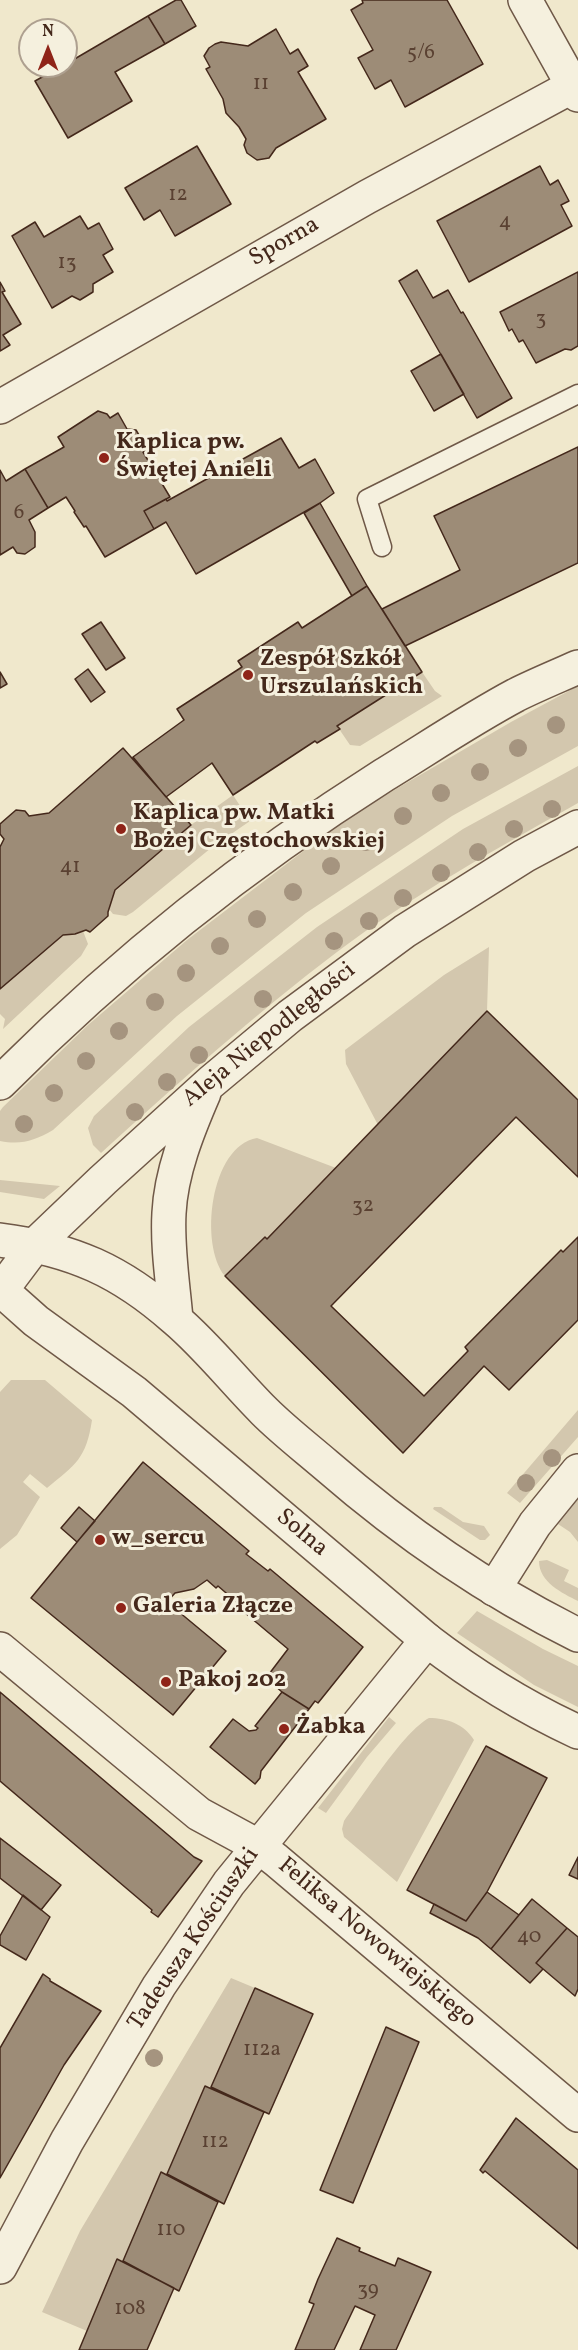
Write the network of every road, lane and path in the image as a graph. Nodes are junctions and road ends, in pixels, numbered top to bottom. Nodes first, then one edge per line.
1 (525, 0) edge
2 (575, 90) edge
3 (578, 394) edge
4 (0, 407) edge
5 (382, 547) dead end
6 (578, 667) edge
7 (578, 827) edge
8 (0, 1083) edge
9 (207, 1085) junction
10 (0, 1240) edge
11 (36, 1244) junction
12 (0, 1298) edge
13 (176, 1319) junction
14 (578, 1471) edge
15 (494, 1588) junction
16 (578, 1635) edge
17 (427, 1640) junction
18 (0, 1648) edge
19 (578, 1732) edge
20 (258, 1845) junction
21 (578, 2115) edge
22 (0, 2267) edge

1 - 2 street
2 - 4 street, Sporna
3 - 5 lane
6 - 8 street
7 - 9 street, Aleja Niepodległości
9 - 11 street, Aleja Niepodległości
9 - 13 street
10 - 11 street
11 - 12 street, Aleja Niepodległości
11 - 13 street
12 - 17 street, Solna
13 - 15 street
14 - 15 street
15 - 16 street
17 - 19 street, Solna
17 - 20 street, Tadeusza Kościuszki
18 - 20 street, Feliksa Nowowiejskiego
20 - 21 street, Feliksa Nowowiejskiego
20 - 22 street, Tadeusza Kościuszki

